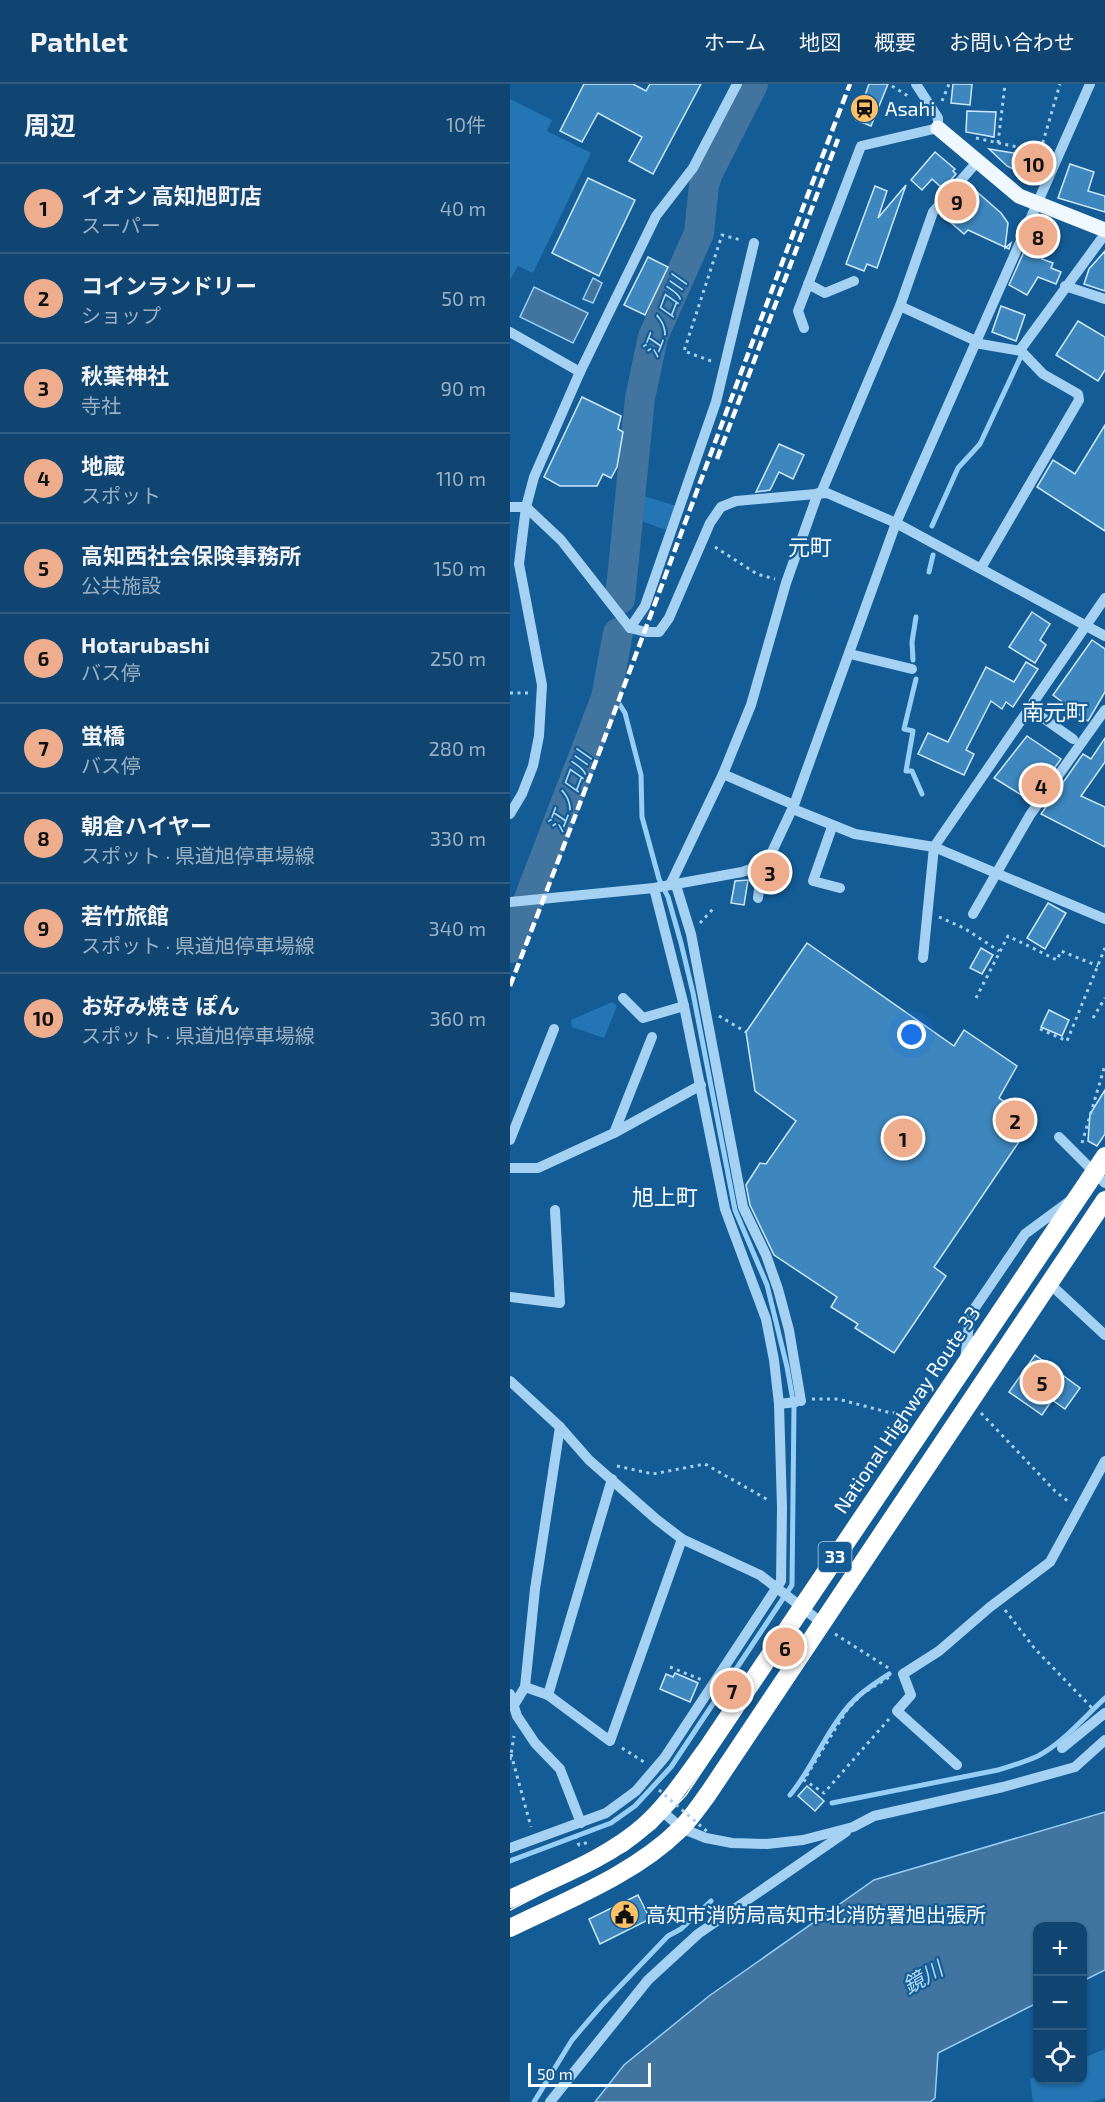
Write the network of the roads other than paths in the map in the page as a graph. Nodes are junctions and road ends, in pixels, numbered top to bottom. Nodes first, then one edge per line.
1 (737, 84) edge
2 (916, 84) edge
3 (1090, 84) edge
4 (938, 128) junction
5 (977, 162) junction
6 (1036, 204) junction
7 (1105, 232) edge
8 (754, 243) road end
9 (855, 280) dead end
10 (808, 284) junction
11 (1065, 286) junction
12 (1105, 299) edge
13 (900, 306) junction
14 (804, 328) dead end
15 (510, 332) edge
16 (976, 342) junction
17 (1020, 350) junction
18 (580, 372) junction
19 (820, 493) junction
20 (510, 507) edge
21 (526, 507) junction
22 (896, 523) junction
23 (515, 566) edge
24 (981, 568) junction
25 (1105, 598) edge
26 (1086, 626) junction
27 (630, 628) junction
28 (1105, 636) edge
29 (850, 654) junction
30 (912, 669) dead end
31 (1029, 708) junction
32 (1105, 710) edge
33 (1073, 739) dead end
34 (723, 774) junction
35 (794, 807) junction
36 (510, 814) edge
37 (832, 827) junction
38 (933, 847) junction
39 (762, 865) junction
40 (996, 872) junction
41 (672, 883) junction
42 (655, 888) junction
43 (840, 888) dead end
44 (758, 898) dead end
45 (513, 902) edge
46 (973, 914) dead end
47 (1105, 919) edge
48 (923, 958) dead end
49 (623, 998) dead end
50 (684, 1006) junction
51 (554, 1029) dead end
52 (652, 1037) dead end
53 (701, 1085) junction
54 (614, 1133) junction
55 (1059, 1137) dead end
56 (510, 1140) edge
57 (1105, 1156) edge
58 (510, 1167) edge
59 (1100, 1178) edge
60 (1105, 1200) edge
61 (555, 1210) dead end
62 (761, 1273) junction
63 (1050, 1284) junction
64 (510, 1297) edge
65 (1105, 1335) edge
66 (510, 1381) edge
67 (791, 1402) junction
68 (560, 1427) junction
69 (1105, 1461) edge
70 (612, 1479) junction
71 (682, 1539) junction
72 (787, 1596) junction
73 (822, 1623) junction
74 (525, 1687) junction
75 (510, 1694) edge
76 (548, 1695) junction
77 (514, 1706) junction
78 (1103, 1715) edge
79 (1105, 1740) edge
80 (1062, 1748) dead end
81 (957, 1765) dead end
82 (661, 1810) junction
83 (581, 1822) junction
84 (853, 1827) junction
85 (681, 1828) junction
86 (510, 1848) edge
87 (510, 1899) edge
88 (510, 1928) edge
89 (550, 2102) edge

1 - 18 street
2 - 4 street
3 - 6 street
4 - 5 main road
4 - 10 street
5 - 6 main road
5 - 13 street
6 - 7 main road
6 - 16 street
7 - 11 street
8 - 27 street
9 - 10 street
10 - 14 street
11 - 12 street
11 - 17 street
13 - 16 street
13 - 19 street
15 - 18 street
16 - 17 street
16 - 22 street
17 - 24 street
18 - 21 street
19 - 22 street
19 - 27 street
19 - 34 street
20 - 21 street
21 - 23 street
21 - 27 street
22 - 24 street
22 - 29 street
23 - 36 street
24 - 26 street
25 - 26 street
26 - 28 street
26 - 31 street
29 - 30 street
29 - 35 street
31 - 33 street
31 - 38 street
32 - 40 street
34 - 35 street
34 - 41 street
35 - 37 street
35 - 39 street
37 - 38 street
37 - 43 street
38 - 40 street
38 - 48 street
39 - 41 street
39 - 44 street
40 - 46 street
40 - 47 street
41 - 42 street
41 - 62 street
42 - 45 street
42 - 50 street
49 - 50 street
50 - 53 street
51 - 56 street
52 - 54 street
53 - 54 street
53 - 62 street
54 - 58 street
55 - 59 street
57 - 59 highway, National Highway Route 33 / 33
59 - 72 highway, National Highway Route 33 / 33
60 - 63 highway, 33
61 - 64 street
62 - 67 street
62 - 67 street
63 - 65 street
63 - 73 highway, 33
66 - 68 street
67 - 72 street
68 - 70 street
68 - 74 street
69 - 81 street
70 - 71 street
70 - 76 street
71 - 72 street
71 - 76 street
72 - 73 street
72 - 82 highway, National Highway Route 33 / 33
72 - 83 street
73 - 85 highway, 33
74 - 76 street
74 - 77 street
75 - 77 street
77 - 83 street
78 - 80 street
79 - 84 street
82 - 85 street
82 - 87 highway, National Highway Route 33 / 33
83 - 86 street
84 - 85 street
84 - 89 street
85 - 88 highway, 33

